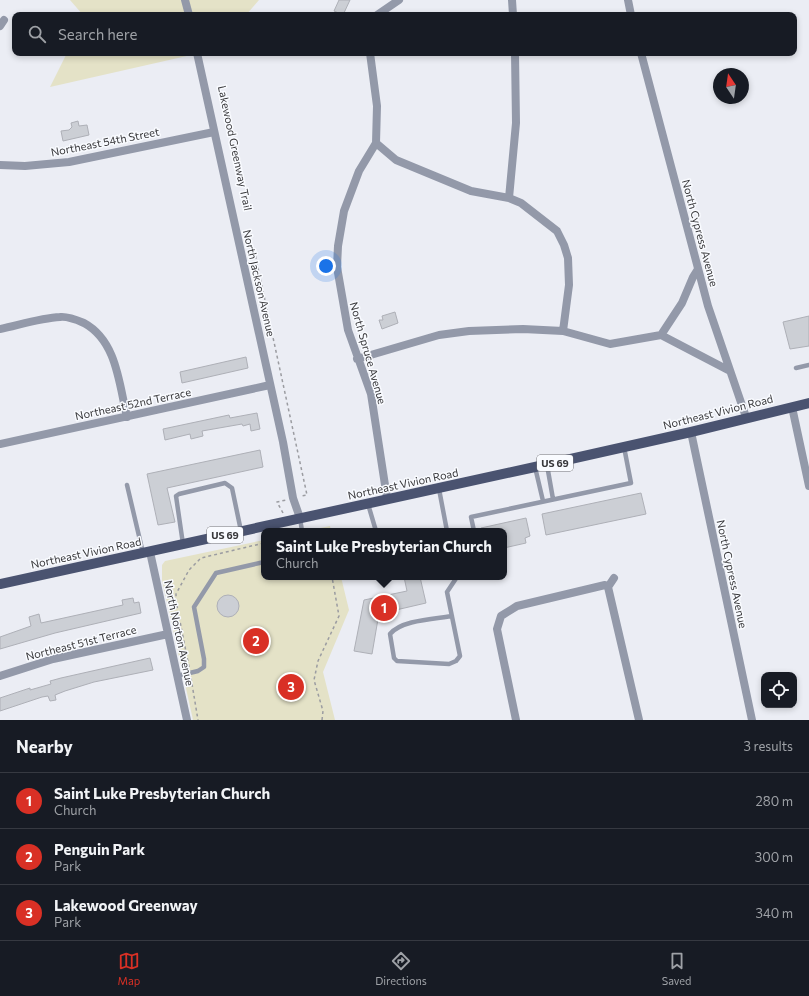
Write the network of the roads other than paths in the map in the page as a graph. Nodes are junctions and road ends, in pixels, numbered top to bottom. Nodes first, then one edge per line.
1 (186, 0) edge
2 (399, 0) edge
3 (512, 0) edge
4 (628, 0) edge
5 (188, 12) edge
6 (381, 12) edge
7 (513, 12) edge
8 (631, 12) edge
9 (198, 56) edge
10 (370, 56) edge
11 (515, 56) edge
12 (643, 56) edge
13 (214, 132) junction
14 (376, 144) junction
15 (0, 165) edge
16 (509, 198) junction
17 (698, 269) junction
18 (0, 329) edge
19 (563, 331) junction
20 (661, 335) junction
21 (357, 359) junction
22 (809, 366) edge
23 (796, 368) dead end
24 (730, 371) junction
25 (270, 385) junction
26 (809, 403) edge
27 (792, 407) junction
28 (127, 417) junction
29 (746, 417) junction
30 (691, 432) junction
31 (0, 444) edge
32 (624, 447) junction
33 (547, 464) junction
34 (536, 467) junction
35 (807, 470) edge
36 (128, 485) dead end
37 (809, 486) edge
38 (438, 489) junction
39 (387, 498) junction
40 (553, 499) junction
41 (543, 501) junction
42 (368, 503) junction
43 (300, 518) junction
44 (302, 528) edge
45 (375, 528) edge
46 (446, 528) edge
47 (473, 528) edge
48 (241, 531) junction
49 (183, 544) junction
50 (146, 552) junction
51 (261, 563) edge
52 (614, 578) dead end
53 (455, 580) edge
54 (0, 584) edge
55 (608, 586) junction
56 (452, 616) junction
57 (168, 634) junction
58 (0, 676) edge
59 (178, 676) junction
60 (187, 720) edge
61 (516, 720) edge
62 (639, 720) edge
63 (752, 720) edge

1 - 5 street
2 - 6 street
3 - 7 street
4 - 8 street
9 - 13 street, North Jackson Avenue
10 - 14 street
11 - 16 street
12 - 17 street, North Cypress Avenue
13 - 15 street, Northeast 54th Street
13 - 25 street, North Jackson Avenue
14 - 16 street
14 - 21 street, North Spruce Avenue
16 - 19 street
17 - 20 street
17 - 24 street, North Cypress Avenue
18 - 28 street
19 - 20 street
19 - 21 street
20 - 24 street
21 - 39 street, North Spruce Avenue
22 - 23 lane
24 - 29 street, North Cypress Avenue
25 - 28 street, Northeast 52nd Terrace
25 - 43 street, North Jackson Avenue
26 - 27 main road, Northeast Vivion Road / US 69
27 - 29 main road, Northeast Vivion Road / US 69
27 - 35 street
28 - 31 street, Northeast 52nd Terrace
29 - 30 main road, Northeast Vivion Road / US 69
30 - 32 main road, Northeast Vivion Road / US 69
30 - 63 street, North Cypress Avenue
32 - 33 main road, Northeast Vivion Road / US 69
32 - 40 lane
33 - 34 main road, Northeast Vivion Road / US 69
33 - 40 lane
34 - 38 main road, Northeast Vivion Road / US 69
34 - 41 lane
35 - 37 street
36 - 50 lane
38 - 39 main road, Northeast Vivion Road / US 69
38 - 46 lane
39 - 42 main road, Northeast Vivion Road / US 69
40 - 41 lane
41 - 47 lane
42 - 43 main road, Northeast Vivion Road / US 69
42 - 45 lane
43 - 44 lane
43 - 48 main road, Northeast Vivion Road / US 69
48 - 49 main road, Northeast Vivion Road / US 69
48 - 49 lane
49 - 50 main road, Northeast Vivion Road / US 69
50 - 54 main road, Northeast Vivion Road / US 69
50 - 57 street, North Norton Avenue
51 - 59 lane
52 - 55 street
53 - 56 lane
55 - 61 street
55 - 62 street
56 - 56 lane
57 - 58 street, Northeast 51st Terrace
57 - 59 street, North Norton Avenue
59 - 60 street, North Norton Avenue

